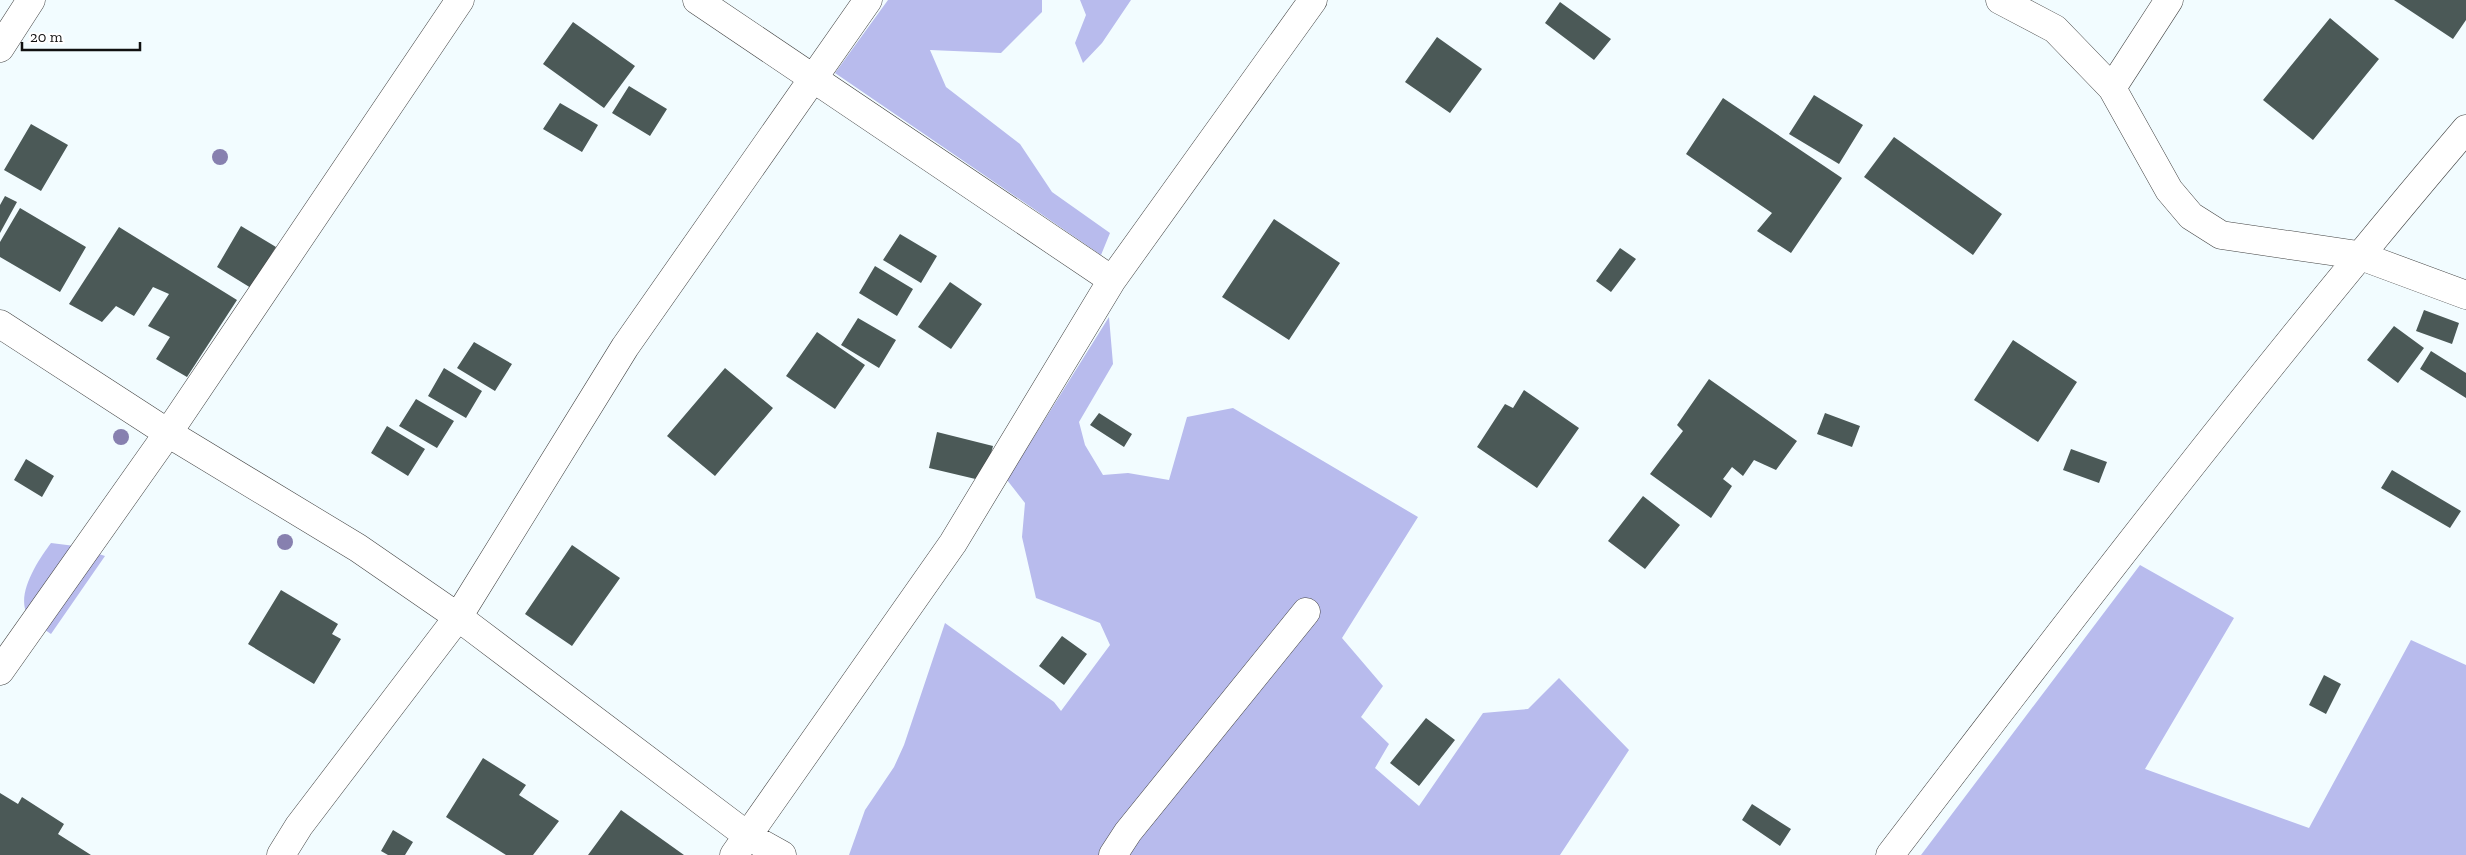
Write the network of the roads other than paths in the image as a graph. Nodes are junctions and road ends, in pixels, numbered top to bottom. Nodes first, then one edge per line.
1 (30, 0) edge
2 (460, 0) edge
3 (697, 0) edge
4 (868, 0) edge
5 (1313, 0) edge
6 (2000, 0) edge
7 (2169, 0) edge
8 (0, 48) edge
9 (814, 78) junction
10 (2112, 88) junction
11 (2466, 128) edge
12 (2358, 255) junction
13 (1112, 280) junction
14 (2466, 295) edge
15 (0, 324) edge
16 (168, 433) junction
17 (1306, 612) dead end
18 (458, 617) junction
19 (0, 671) edge
20 (741, 845) edge
21 (280, 855) edge
22 (782, 855) edge
23 (1113, 855) edge
24 (1890, 855) edge

1 - 8 street
2 - 16 street
3 - 9 street
4 - 9 street
5 - 13 street
6 - 10 street
7 - 10 street
9 - 13 street
9 - 18 street
10 - 12 street
11 - 12 street
12 - 14 street
12 - 24 street
13 - 20 street
15 - 16 street
16 - 18 street
16 - 19 street
17 - 23 street
18 - 20 street
18 - 21 street
20 - 22 street

